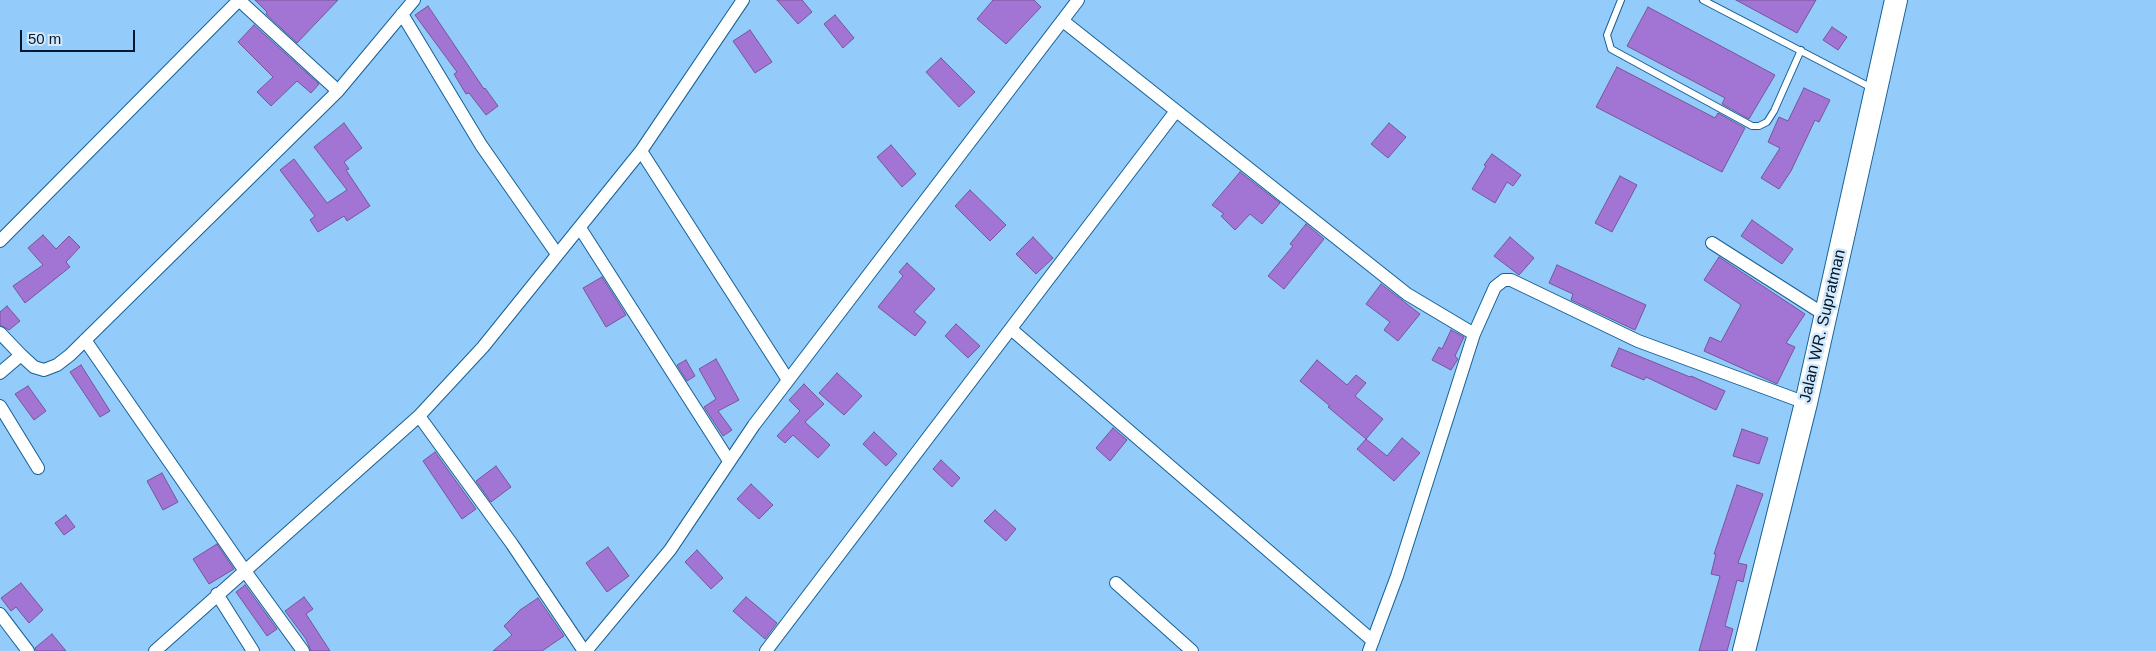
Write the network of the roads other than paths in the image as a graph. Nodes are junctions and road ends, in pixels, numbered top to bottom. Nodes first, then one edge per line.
1 (239, 0) edge
2 (414, 0) edge
3 (743, 0) edge
4 (1078, 0) edge
5 (1621, 0) edge
6 (1703, 0) edge
7 (1896, 0) edge
8 (402, 14) junction
9 (1063, 21) junction
10 (1801, 50) junction
11 (1875, 90) junction
12 (338, 91) junction
13 (1176, 110) junction
14 (640, 151) junction
15 (580, 228) junction
16 (0, 241) edge
17 (1712, 243) dead end
18 (557, 254) junction
19 (1825, 315) junction
20 (1011, 329) junction
21 (0, 333) edge
22 (1474, 334) junction
23 (86, 340) junction
24 (21, 355) junction
25 (0, 373) edge
26 (788, 380) junction
27 (1806, 403) junction
28 (0, 406) edge
29 (419, 416) junction
30 (729, 460) junction
31 (38, 468) dead end
32 (245, 571) junction
33 (1116, 583) dead end
34 (217, 594) junction
35 (0, 614) edge
36 (1371, 646) edge
37 (28, 651) edge
38 (154, 651) edge
39 (253, 651) edge
40 (303, 651) edge
41 (585, 651) edge
42 (766, 651) edge
43 (1192, 651) edge
44 (1744, 651) edge

1 - 12 street
1 - 16 street
2 - 8 street
3 - 14 street
4 - 9 street
5 - 10 lane
6 - 10 lane
7 - 11 highway, Jalan WR. Supratman
8 - 12 street
8 - 18 street
9 - 13 street
9 - 26 street
10 - 11 lane
11 - 19 highway, Jalan WR. Supratman
12 - 23 street
13 - 20 street
13 - 22 street
14 - 15 street
14 - 26 street
15 - 18 street
15 - 30 street
17 - 19 street
18 - 29 street
19 - 27 highway, Jalan WR. Supratman
20 - 36 street
20 - 42 street
21 - 24 street
22 - 27 street
22 - 36 street
23 - 24 street
23 - 32 street
24 - 25 street
26 - 30 street
27 - 44 highway, Jalan WR. Supratman
28 - 31 street
29 - 32 street
29 - 41 street
30 - 41 street
32 - 34 street
32 - 40 street
33 - 43 street
34 - 38 street
34 - 39 street
35 - 37 street

